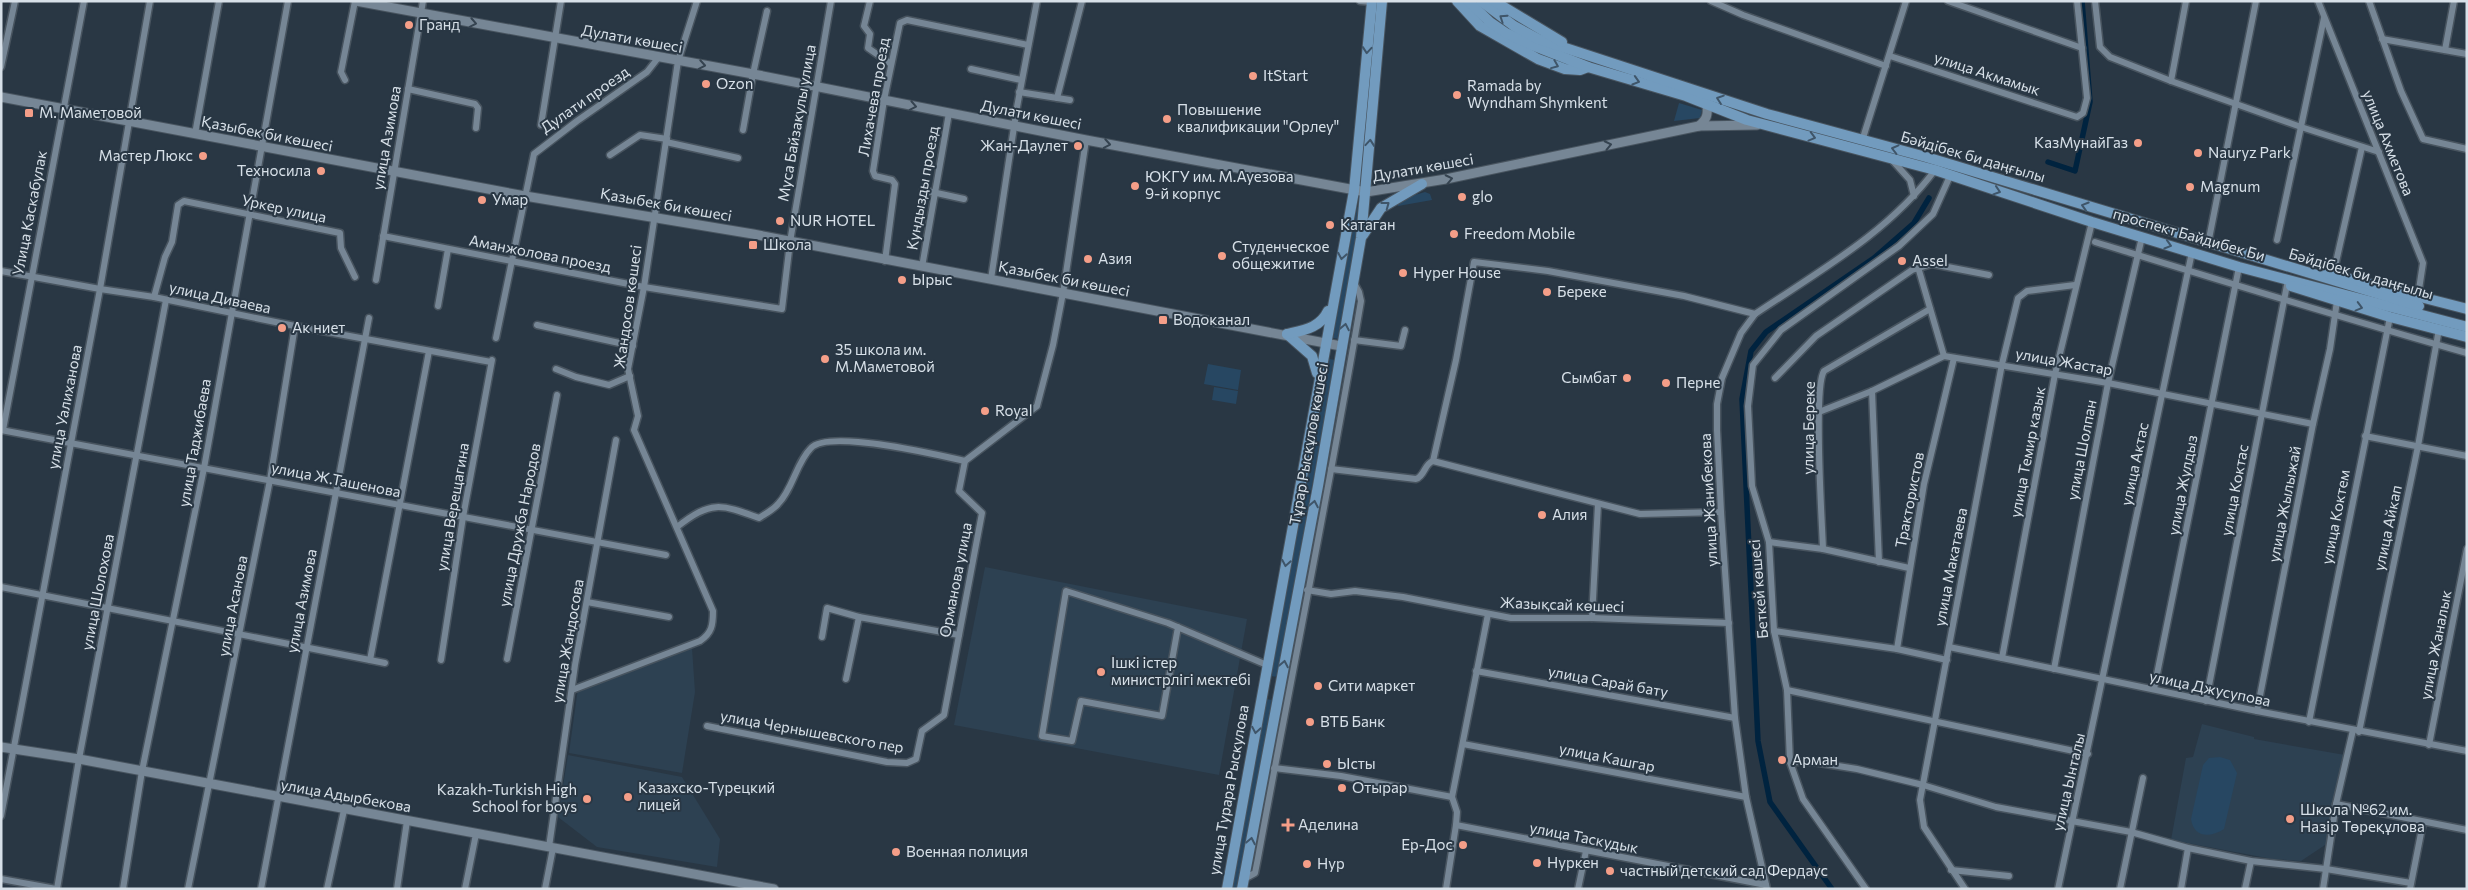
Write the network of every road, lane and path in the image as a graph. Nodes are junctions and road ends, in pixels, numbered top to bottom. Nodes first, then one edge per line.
1 (15, 1) edge
2 (84, 1) edge
3 (150, 1) edge
4 (219, 1) edge
5 (288, 1) edge
6 (356, 1) edge
7 (423, 1) edge
8 (561, 1) edge
9 (697, 1) edge
10 (831, 1) edge
11 (870, 1) edge
12 (1037, 1) edge
13 (1082, 1) edge
14 (1360, 1) edge
15 (1382, 1) edge
16 (1456, 1) edge
17 (1468, 1) edge
18 (1482, 1) edge
19 (1495, 1) edge
20 (1711, 1) edge
21 (1906, 1) edge
22 (1948, 1) edge
23 (2077, 1) edge
24 (2095, 1) edge
25 (2186, 1) edge
26 (2256, 1) edge
27 (2318, 1) edge
28 (2369, 1) edge
29 (2454, 1) edge
30 (1372, 2) edge
31 (768, 12) dead end
32 (421, 13) junction
33 (2324, 16) junction
34 (554, 39) junction
35 (2382, 39) junction
36 (1028, 45) junction
37 (2082, 48) junction
38 (2446, 50) junction
39 (2467, 54) edge
40 (1585, 55) junction
41 (1890, 56) junction
42 (658, 58) junction
43 (678, 61) junction
44 (891, 64) junction
45 (1, 66) edge
46 (1886, 66) junction
47 (1588, 67) junction
48 (970, 69) dead end
49 (753, 74) junction
50 (345, 80) dead end
51 (1022, 80) junction
52 (2171, 81) junction
53 (816, 86) junction
54 (408, 89) junction
55 (1020, 92) junction
56 (1, 97) edge
57 (1057, 98) junction
58 (884, 100) junction
59 (1070, 100) dead end
60 (1707, 104) junction
61 (2235, 104) junction
62 (63, 108) junction
63 (949, 113) junction
64 (128, 121) junction
65 (1765, 124) junction
66 (541, 125) dead end
67 (1015, 125) junction
68 (1699, 126) junction
69 (2301, 127) junction
70 (476, 128) dead end
71 (744, 130) dead end
72 (195, 134) junction
73 (666, 140) junction
74 (1086, 140) junction
75 (1862, 141) junction
76 (262, 147) junction
77 (2362, 147) junction
78 (2467, 149) edge
79 (2379, 152) junction
80 (610, 155) dead end
81 (1889, 157) junction
82 (738, 158) dead end
83 (1935, 170) junction
84 (394, 172) junction
85 (1950, 176) junction
86 (1422, 184) junction
87 (923, 190) dead end
88 (1354, 190) junction
89 (933, 192) junction
90 (1366, 192) junction
91 (525, 196) junction
92 (1914, 196) junction
93 (964, 199) dead end
94 (250, 215) junction
95 (654, 216) junction
96 (2092, 222) junction
97 (383, 236) junction
98 (2142, 237) junction
99 (1361, 238) junction
100 (2277, 240) dead end
101 (790, 242) junction
102 (2095, 242) dead end
103 (2208, 244) junction
104 (448, 249) junction
105 (2192, 252) junction
106 (2136, 255) junction
107 (885, 261) junction
108 (511, 262) junction
109 (2336, 262) dead end
110 (2239, 266) junction
111 (922, 267) junction
112 (1918, 267) junction
113 (2290, 268) junction
114 (1, 271) edge
115 (2188, 271) junction
116 (1989, 275) dead end
117 (31, 276) junction
118 (355, 277) dead end
119 (991, 279) junction
120 (376, 280) dead end
121 (2285, 281) junction
122 (1353, 282) junction
123 (2075, 285) junction
124 (2234, 286) junction
125 (644, 287) junction
126 (100, 290) junction
127 (1063, 293) junction
128 (2418, 296) junction
129 (154, 297) junction
130 (1334, 297) junction
131 (2284, 299) junction
132 (166, 300) junction
133 (2337, 301) junction
134 (438, 306) dead end
135 (782, 309) joint
136 (1930, 309) junction
137 (2467, 309) edge
138 (231, 314) junction
139 (1755, 314) junction
140 (2334, 316) junction
141 (2390, 317) junction
142 (369, 318) dead end
143 (2467, 320) edge
144 (538, 325) dead end
145 (295, 326) junction
146 (2467, 327) edge
147 (2439, 329) junction
148 (1405, 330) dead end
149 (2387, 331) junction
150 (1287, 334) junction
151 (2467, 337) edge
152 (496, 338) dead end
153 (365, 339) junction
154 (1325, 343) junction
155 (1353, 344) junction
156 (2436, 345) junction
157 (633, 346) junction
158 (1341, 346) junction
159 (429, 351) junction
160 (2467, 353) edge
161 (1944, 356) junction
162 (1954, 358) junction
163 (492, 361) joint
164 (2002, 364) junction
165 (556, 369) dead end
166 (2055, 374) junction
167 (630, 376) junction
168 (1775, 378) dead end
169 (2108, 383) junction
170 (1872, 391) junction
171 (2162, 393) junction
172 (1316, 394) junction
173 (558, 395) dead end
174 (2212, 403) junction
175 (1819, 412) junction
176 (2263, 414) junction
177 (2313, 424) junction
178 (2, 430) edge
179 (2365, 436) junction
180 (616, 440) dead end
181 (71, 443) junction
182 (2418, 446) junction
183 (136, 456) junction
184 (2467, 456) edge
185 (1433, 461) junction
186 (965, 462) junction
187 (204, 468) junction
188 (1331, 469) junction
189 (270, 480) junction
190 (1323, 486) junction
191 (335, 492) junction
192 (399, 504) junction
193 (1598, 504) junction
194 (1721, 512) junction
195 (463, 517) junction
196 (678, 528) junction
197 (531, 529) junction
198 (598, 542) junction
199 (1769, 542) junction
200 (1823, 549) junction
201 (2467, 549) edge
202 (666, 555) dead end
203 (1879, 562) junction
204 (1909, 568) junction
205 (1, 587) edge
206 (1307, 590) junction
207 (43, 595) junction
208 (587, 602) junction
209 (108, 609) junction
210 (1488, 614) junction
211 (669, 617) dead end
212 (859, 617) junction
213 (1592, 618) junction
214 (174, 620) junction
215 (1729, 623) junction
216 (1178, 627) junction
217 (1774, 631) junction
218 (240, 634) junction
219 (959, 635) junction
220 (822, 637) dead end
221 (306, 647) junction
222 (1949, 647) junction
223 (1897, 650) junction
224 (2002, 658) junction
225 (507, 659) dead end
226 (370, 660) junction
227 (441, 660) dead end
228 (1947, 660) junction
229 (385, 663) dead end
230 (1267, 665) junction
231 (2054, 669) junction
232 (1476, 671) junction
233 (846, 680) dead end
234 (2103, 680) junction
235 (1264, 686) junction
236 (1279, 688) junction
237 (2154, 689) junction
238 (572, 690) junction
239 (1787, 690) junction
240 (2206, 700) junction
241 (2257, 711) junction
242 (944, 715) joint
243 (1735, 718) junction
244 (1935, 721) junction
245 (2309, 722) junction
246 (707, 726) dead end
247 (2356, 731) junction
248 (1464, 744) junction
249 (2429, 745) junction
250 (1, 747) edge
251 (15, 749) junction
252 (2467, 751) edge
253 (2088, 754) junction
254 (79, 759) junction
255 (1790, 762) junction
256 (1274, 768) junction
257 (142, 771) junction
258 (2143, 778) dead end
259 (208, 784) junction
260 (1923, 785) junction
261 (1452, 797) junction
262 (1746, 797) junction
263 (278, 798) junction
264 (2336, 804) junction
265 (344, 810) junction
266 (1, 816) edge
267 (407, 821) junction
268 (2072, 822) junction
269 (2424, 822) junction
270 (1456, 825) junction
271 (2467, 830) edge
272 (2131, 832) junction
273 (476, 834) junction
274 (551, 848) junction
275 (2188, 848) junction
276 (1586, 852) junction
277 (2251, 860) junction
278 (2326, 869) junction
279 (1951, 870) junction
280 (2009, 876) dead end
281 (1, 879) edge
282 (1243, 884) edge
283 (2411, 886) edge
284 (1767, 887) edge
285 (56, 889) edge
286 (122, 889) edge
287 (188, 889) edge
288 (261, 889) edge
289 (327, 889) edge
290 (397, 889) edge
291 (465, 889) edge
292 (545, 889) edge
293 (774, 889) edge
294 (1227, 889) edge
295 (1446, 889) edge
296 (1578, 889) edge
297 (1866, 889) edge
298 (1965, 889) edge
299 (2058, 889) edge
300 (2120, 889) edge
301 (2180, 889) edge
302 (2245, 889) edge
303 (2323, 889) edge

1 - 45 street
2 - 62 street, Улица Каскабулак
3 - 64 street, улица Уалиханова
4 - 72 street
5 - 76 street, улица Таджибаева
6 - 32 main road, Дулати көшесі
6 - 50 street
7 - 32 street, улица Азимова
8 - 34 street
9 - 43 street, Жандосов көшесі
10 - 53 street, Муса Байзакулы улица
11 - 44 street
12 - 36 street
13 - 57 street
14 - 30 street
90 -> 15 main road, Тұрар Рыскұлов көшесі
16 -> 47 main road
17 - 47 main road
40 -> 18 main road, Бәйдібек би даңғылы
19 - 40 main road
20 - 46 street
21 - 41 street
22 - 37 street
23 - 37 street
24 - 52 street
25 - 52 street
26 - 61 street
27 - 33 street, улица Ахметова
28 - 35 street
29 - 38 street
30 -> 88 main road
31 - 49 street
32 -> 34 main road, Дулати көшесі
32 - 54 street, улица Азимова
33 - 69 street
33 - 79 street, улица Ахметова
34 - 42 main road, Дулати көшесі
34 - 66 street
35 - 38 street
35 - 78 street
36 - 44 street, Лихачева проезд
36 - 51 street
37 - 41 street, улица Акмамык
38 - 39 street
75 -> 40 main road, Бәйдібек би даңғылы
41 - 46 street
42 - 43 main road, Дулати көшесі
42 - 91 street, Дулати проезд
43 -> 49 main road, Дулати көшесі
43 - 73 street, Жандосов көшесі
44 - 58 street, Лихачева проезд
46 - 75 street
47 -> 60 main road
48 - 51 street
49 - 53 main road, Дулати көшесі
49 - 71 street
51 - 55 street
52 - 61 street
53 - 58 main road, Дулати көшесі
53 - 101 street, Муса Байзакулы улица
54 - 70 street
54 - 84 street, улица Азимова
55 - 57 street
55 - 67 street
56 - 62 main road, Қазыбек би көшесі
57 - 59 street
58 -> 63 main road, Дулати көшесі
58 - 107 street, Лихачева проезд
60 - 65 main road
60 - 68 main road
61 - 69 street
61 - 103 street
62 - 64 main road, Қазыбек би көшесі
62 - 117 street, Улица Каскабулак
63 - 67 main road, Дулати көшесі
63 - 89 street, Кундызды проезд
64 - 72 main road, Қазыбек би көшесі
64 - 126 street, улица Уалиханова
65 - 68 main road, Дулати көшесі
65 -> 81 main road, Бәйдібек би даңғылы
67 - 74 main road, Дулати көшесі
67 - 119 street
86 -> 68 main road, Дулати көшесі
69 - 77 street
69 - 100 street
72 - 76 main road, Қазыбек би көшесі
73 - 80 street
73 - 82 street
73 - 95 street, Жандосов көшесі
74 -> 88 main road, Дулати көшесі
74 - 127 street
103 -> 75 main road, Бәйдібек би даңғылы
76 - 84 main road, Қазыбек би көшесі
76 - 94 street, улица Таджибаева
77 - 79 street
77 - 109 street
79 - 128 street, улица Ахметова
81 - 83 main road, Бәйдібек би даңғылы
81 - 92 street
83 - 85 main road, проспект Байдибек Би
83 - 92 street, улица Жанибекова
84 - 91 main road, Қазыбек би көшесі
84 - 97 street, улица Азимова
85 -> 96 main road, проспект Байдибек Би
85 - 199 street, Беткей көшесі
86 - 90 main road, Дулати көшесі
99 -> 86 main road
87 - 89 street
88 - 90 main road, Дулати көшесі
88 -> 130 main road, Тұрар Рыскұлов көшесі
89 - 93 street
89 - 111 street, Кундызды проезд
90 - 99 main road, Тұрар Рыскұлов көшесі
91 - 95 main road, Қазыбек би көшесі
91 - 108 street
92 - 139 street, улица Жанибекова
94 - 118 street, Уркер улица
94 - 129 street, Уркер улица
94 - 138 street, улица Таджибаева
95 - 101 main road, Қазыбек би көшесі
95 - 125 street, Жандосов көшесі
96 - 98 main road, проспект Байдибек Би
96 - 123 street, улица Темир казык
97 - 104 street, Аманжолова проезд
97 - 120 street, улица Азимова
98 -> 105 main road, проспект Байдибек Би
98 - 106 street, улица Шолпан
99 - 122 main road, Тұрар Рыскұлов көшесі
101 - 107 main road, Қазыбек би көшесі
101 - 135 street, Муса Байзакулы улица
102 - 106 street
103 - 113 main road, Бәйдібек би даңғылы
104 - 108 street, Аманжолова проезд
104 - 134 street
105 - 110 main road, проспект Байдибек Би
105 - 115 street, улица Актас
106 - 115 street
106 - 169 street, улица Шолпан
107 - 111 main road, Қазыбек би көшесі
108 - 125 street, Аманжолова проезд
108 - 152 street
110 - 121 main road, проспект Байдибек Би
110 - 124 street, улица Жулдыз
111 - 119 main road, Қазыбек би көшесі
112 - 116 street
112 - 136 street
112 - 168 street
113 - 128 main road
113 - 143 main road, Бәйдібек би даңғылы
114 - 117 street, улица Диваева
115 - 124 street
115 - 171 street, улица Актас
117 - 126 street, улица Диваева
117 - 178 street, Улица Каскабулак
119 - 127 main road, Қазыбек би көшесі
121 - 131 street, улица Коктас
121 - 133 main road
121 - 146 main road, проспект Байдибек Би
122 - 155 street
158 -> 122 main road, Тұрар Рыскұлов көшесі
123 - 164 street, улица Макатаева
123 - 166 street, улица Темир казык
124 - 131 street
124 - 174 street, улица Жулдыз
125 - 135 street, Аманжолова проезд
125 - 157 street, Жандосов көшесі
126 - 129 street, улица Диваева
126 - 181 street, улица Уалиханова
127 - 150 main road, Қазыбек би көшесі
127 - 186 street
128 - 137 main road
129 - 132 street, улица Диваева
130 - 150 main road
130 - 154 main road, Тұрар Рыскұлов көшесі
131 - 140 street
131 - 176 street, улица Коктас
132 - 138 street, улица Диваева
132 - 183 street, улица Шолохова
133 - 140 street, улица Жылыжай
133 -> 141 main road
136 - 161 street
136 - 175 street, улица Береке
138 - 145 street, улица Диваева
138 - 187 street, улица Таджибаева
139 - 185 street
139 - 194 street, улица Жанибекова
140 - 149 street
140 - 177 street, улица Жылыжай
141 - 147 main road
141 - 149 street, улица Коктем
142 - 153 street, улица Азимова
144 - 157 street
145 - 153 street, улица Диваева
145 - 189 street, улица Асанова
147 - 151 main road
147 - 156 street, улица Айкап
148 - 155 street
149 - 156 street
149 - 179 street, улица Коктем
150 - 154 main road, Қазыбек би көшесі
150 - 172 main road
153 - 159 street, улица Диваева
153 - 191 street, улица Азимова
154 - 158 main road, Қазыбек би көшесі
154 - 172 main road, улица Турара Рыскулова
155 - 158 street
155 - 188 street
156 - 160 street
156 - 182 street, улица Айкап
157 - 167 street, Жандосов көшесі
158 - 190 main road, Тұрар Рыскұлов көшесі
159 - 163 street, улица Диваева
159 - 192 street
161 - 162 street, улица Жастар
161 - 170 street
162 - 164 street, улица Жастар
162 - 204 street, Трактористов
163 - 195 street, улица Верещагина
164 - 166 street, улица Жастар
164 - 222 street, улица Макатаева
165 - 167 street
166 - 169 street, улица Жастар
166 - 224 street, улица Темир казык
167 - 196 street, Жандосов көшесі
169 - 171 street, улица Жастар
169 - 231 street, улица Шолпан
170 - 175 street
170 - 203 street
171 - 174 street, улица Жастар
171 - 234 street, улица Актас
172 -> 230 main road, улица Турара Рыскулова
173 - 197 street, улица Дружба Народов
174 - 176 street, улица Жастар
174 - 237 street, улица Жулдыз
175 - 200 street, улица Береке
176 - 177 street, улица Жастар
176 - 240 street, улица Коктас
177 - 241 street, улица Жылыжай
178 - 181 street, улица Ж.Ташенова
179 - 182 street
179 - 245 street, улица Коктем
180 - 198 street, улица Жандосова
181 - 183 street, улица Ж.Ташенова
181 - 207 street, улица Уалиханова
182 - 184 street
182 - 247 street, улица Айкап
183 - 187 street, улица Ж.Ташенова
183 - 209 street, улица Шолохова
185 - 188 street
185 - 193 street
186 - 196 street
186 - 219 street, Орманова улица
187 - 189 street, улица Ж.Ташенова
187 - 214 street, улица Таджибаева
188 - 190 street
189 - 191 street, улица Ж.Ташенова
189 - 218 street, улица Асанова
190 - 206 street
236 -> 190 main road, Тұрар Рыскұлов көшесі
191 - 192 street, улица Ж.Ташенова
191 - 221 street, улица Азимова
192 - 195 street, улица Ж.Ташенова
192 - 226 street
193 - 194 street
193 - 213 street
194 - 215 street, улица Жанибекова
195 - 197 street, улица Ж.Ташенова
195 - 227 street, улица Верещагина
196 - 238 street, Жандосов көшесі
197 - 198 street, улица Ж.Ташенова
197 - 225 street, улица Дружба Народов
198 - 202 street, улица Ж.Ташенова
198 - 208 street, улица Жандосова
199 - 200 street
199 - 217 street, Беткей көшесі
200 - 203 street
201 - 249 street, улица Жаналык
203 - 204 street
204 - 223 street, Трактористов
205 - 207 street
206 - 210 street, Жазықсай көшесі
206 - 256 street
207 - 209 street
207 - 251 street, улица Уалиханова
208 - 211 street
208 - 238 street, улица Жандосова
209 - 214 street
209 - 254 street, улица Шолохова
210 - 213 street, Жазықсай көшесі
210 - 232 street
212 - 219 street
212 - 220 street
212 - 233 street
213 - 215 street, Жазықсай көшесі
214 - 218 street
214 - 257 street, улица Таджибаева
215 - 243 street, улица Жанибекова
216 - 216 street
216 - 230 street
217 - 223 street
217 - 239 street, Беткей көшесі
218 - 221 street
218 - 259 street, улица Асанова
219 - 242 street, Орманова улица
221 - 226 street
221 - 263 street, улица Азимова
222 - 224 street, улица Джусупова
222 - 228 street, улица Макатаева
223 - 228 street
224 - 231 street, улица Джусупова
226 - 229 street
228 - 244 street, улица Макатаева
230 - 235 main road, улица Турара Рыскулова
231 - 234 street, улица Джусупова
232 - 243 street, улица Сарай бату
232 - 248 street
234 - 237 street, улица Джусупова
234 - 253 street, улица Ынталы
235 - 236 main road
235 -> 294 main road, улица Турара Рыскулова
282 -> 236 main road, Тұрар Рыскұлов көшесі
237 - 240 street, улица Джусупова
238 - 274 street, улица Жандосова
239 - 244 street
239 - 255 street, Беткей көшесі
240 - 241 street, улица Джусупова
241 - 245 street, улица Джусупова
242 - 246 street, улица Чернышевского пер
243 - 262 street, улица Жанибекова
244 - 253 street
244 - 260 street, улица Макатаева
245 - 247 street, улица Джусупова
247 - 249 street, улица Джусупова
247 - 264 street, улица Айкап
248 - 261 street
248 - 262 street, улица Кашгар
249 - 252 street, улица Джусупова
250 - 251 main road, улица Адырбекова
251 - 254 main road, улица Адырбекова
251 - 266 street, улица Уалиханова
253 - 268 street, улица Ынталы
254 - 257 main road, улица Адырбекова
254 - 285 street, улица Шолохова
255 - 260 street
255 - 297 street, Беткей көшесі
256 - 261 street
256 - 282 street
257 - 259 main road, улица Адырбекова
257 - 286 street, улица Таджибаева
258 - 272 street
259 - 263 main road, улица Адырбекова
259 - 287 street, улица Асанова
260 - 268 street
260 - 279 street, улица Макатаева
261 - 270 street
262 - 284 street, улица Жанибекова
263 - 265 main road, улица Адырбекова
263 - 288 street, улица Азимова
264 - 269 street
264 - 278 street, улица Айкап
265 - 267 main road, улица Адырбекова
265 - 289 street
267 - 273 main road, улица Адырбекова
267 - 290 street
268 - 272 street
268 - 299 street, улица Ынталы
269 - 271 street
269 - 283 street
270 - 276 street, улица Таскудык
270 - 295 street
272 - 275 street
272 - 300 street
273 - 274 main road, улица Адырбекова
273 - 291 street
274 - 292 street, улица Жандосова
274 - 293 main road, улица Адырбекова
275 - 277 street
275 - 301 street
276 - 284 street, улица Таскудык
276 - 296 street
277 - 278 street
277 - 302 street
278 - 283 street
278 - 303 street, улица Айкап
279 - 280 street
279 - 298 street, улица Макатаева
281 - 285 street

